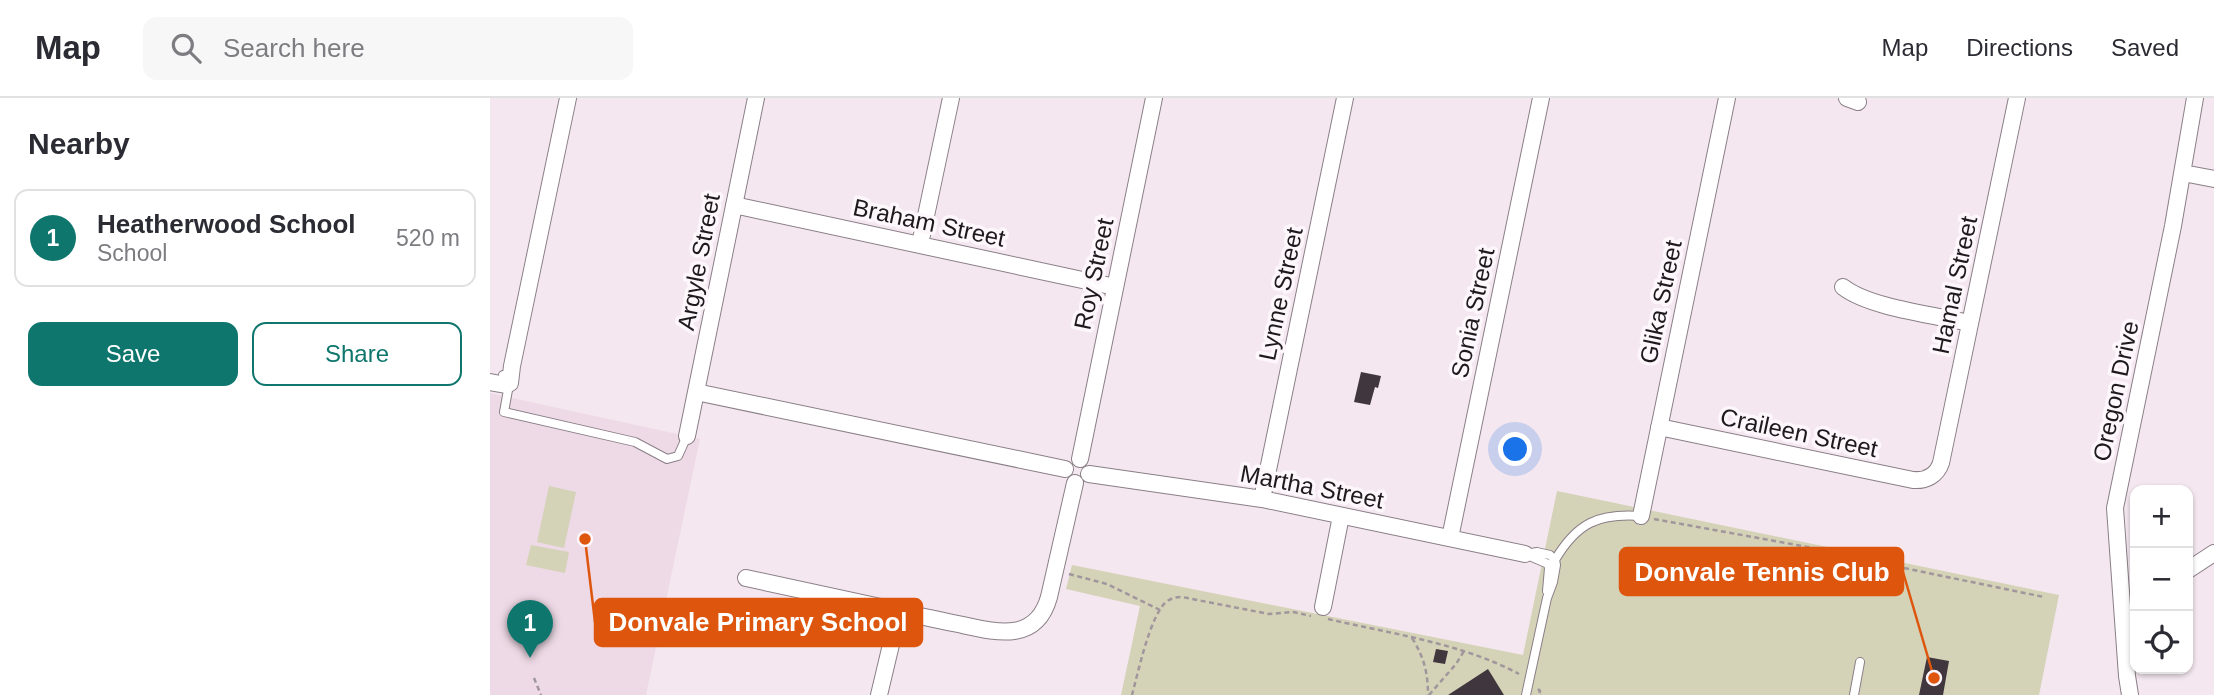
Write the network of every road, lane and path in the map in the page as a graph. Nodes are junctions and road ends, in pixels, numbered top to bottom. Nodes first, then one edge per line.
1 (568, 98) edge
2 (756, 98) edge
3 (951, 98) edge
4 (1154, 98) edge
5 (1345, 98) edge
6 (1541, 98) edge
7 (1727, 98) edge
8 (2017, 98) edge
9 (2195, 98) edge
10 (2183, 173) junction
11 (2214, 179) edge
12 (734, 205) junction
13 (920, 244) junction
14 (1115, 287) junction
15 (1843, 287) dead end
16 (1970, 323) junction
17 (500, 376) edge
18 (696, 392) junction
19 (1659, 427) junction
20 (687, 436) joint
21 (1080, 459) junction
22 (1065, 469) junction
23 (1930, 477) joint
24 (1082, 478) junction
25 (1262, 499) junction
26 (1341, 516) junction
27 (1641, 516) junction
28 (1450, 538) junction
29 (2214, 553) edge
30 (1525, 554) joint
31 (1549, 558) junction
32 (2193, 567) edge
33 (1055, 572) junction
34 (746, 578) dead end
35 (2044, 597) dead end
36 (2128, 602) edge
37 (1323, 607) dead end
38 (1160, 610) junction
39 (899, 611) junction
40 (1412, 638) junction
41 (1464, 651) junction
42 (1860, 662) dead end
43 (534, 678) dead end
44 (1529, 680) junction
45 (541, 695) edge
46 (879, 695) edge
47 (1132, 695) edge
48 (1428, 695) edge
49 (1526, 695) edge
50 (1539, 695) edge
51 (1853, 695) edge
52 (2130, 695) edge

1 - 17 street
2 - 12 street, Argyle Street
3 - 13 street
4 - 14 street, Roy Street
5 - 25 street, Lynne Street
6 - 28 street, Sonia Street
7 - 19 street, Glika Street
8 - 16 street, Hamal Street
9 - 10 street, Oregon Drive
10 - 11 street
10 - 36 street, Oregon Drive
12 - 13 street, Braham Street
12 - 18 street, Argyle Street
13 - 14 street, Braham Street
14 - 21 street, Roy Street
15 - 16 street
16 - 23 street, Hamal Street
17 - 20 lane
18 - 20 street, Argyle Street
18 - 22 street
19 - 23 street, Craileen Street
19 - 27 street, Glika Street
21 - 22 street
21 - 24 street
22 - 24 street
24 - 25 street, Martha Street
24 - 33 street
25 - 26 street, Martha Street
26 - 28 street, Martha Street
26 - 37 street
27 - 31 lane
27 - 35 path
28 - 30 street, Martha Street
29 - 32 street
30 - 31 lane, Martha Street
31 - 44 lane
33 - 38 path
33 - 39 street
34 - 39 street
36 - 52 street, Oregon Drive
38 - 40 path
38 - 47 path
39 - 46 street
40 - 41 path
40 - 48 path
41 - 44 path
41 - 48 path
42 - 51 lane
43 - 45 path
44 - 49 lane
44 - 50 path

